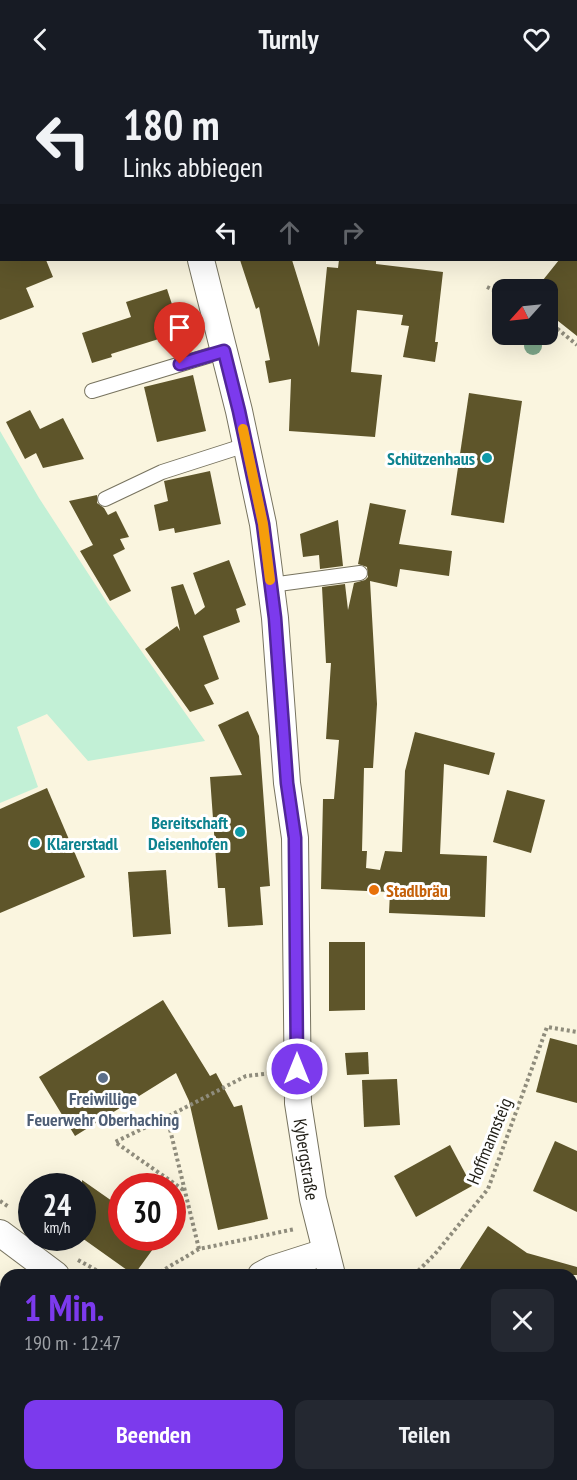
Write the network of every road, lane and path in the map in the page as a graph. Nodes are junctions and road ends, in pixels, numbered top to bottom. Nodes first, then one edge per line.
1 (201, 261) edge
2 (487, 287) dead end
3 (492, 289) edge
4 (558, 329) edge
5 (577, 345) edge
6 (224, 351) junction
7 (93, 391) dead end
8 (246, 445) junction
9 (105, 499) dead end
10 (360, 573) dead end
11 (271, 585) junction
12 (577, 1032) edge
13 (297, 1069) junction
14 (167, 1117) junction
15 (159, 1173) edge
16 (181, 1173) edge
17 (186, 1195) edge
18 (319, 1224) junction
19 (0, 1233) edge
20 (199, 1249) junction
21 (328, 1263) edge
22 (48, 1269) edge
23 (165, 1269) edge
24 (272, 1269) edge
25 (420, 1269) edge

1 - 6 street, Kybergstraße
2 - 3 path
4 - 5 path
6 - 7 lane
6 - 8 street, Kybergstraße
8 - 9 lane
8 - 11 street, Kybergstraße
10 - 11 lane
11 - 13 street, Kybergstraße
12 - 25 path, Hoffmannsteig
13 - 14 path
13 - 18 street, Kybergstraße
14 - 15 path
14 - 16 path
17 - 20 path
18 - 20 path
18 - 21 street, Kybergstraße
19 - 22 street
20 - 23 path
21 - 24 street

